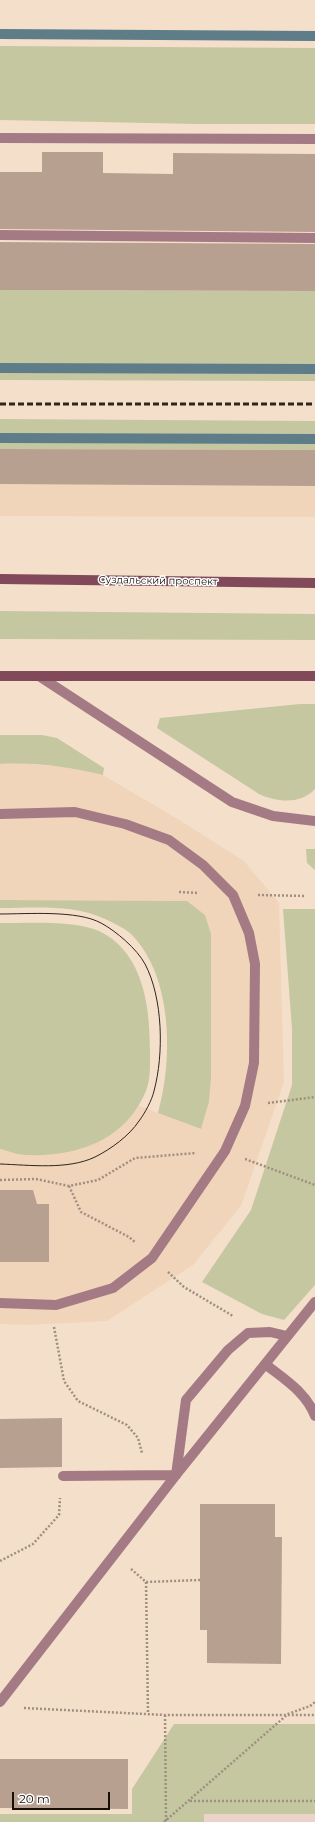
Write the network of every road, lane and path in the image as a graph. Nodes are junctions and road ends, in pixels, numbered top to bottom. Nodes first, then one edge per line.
1 (0, 138) edge
2 (315, 139) edge
3 (0, 235) edge
4 (315, 238) edge
5 (0, 579) edge
6 (315, 583) edge
7 (0, 676) edge
8 (39, 676) junction
9 (315, 676) edge
10 (0, 814) edge
11 (315, 821) edge
12 (315, 1097) edge
13 (245, 1106) junction
14 (225, 1151) junction
15 (0, 1180) edge
16 (315, 1185) edge
17 (315, 1302) edge
18 (0, 1303) edge
19 (50, 1304) junction
20 (287, 1336) junction
21 (265, 1364) junction
22 (315, 1416) edge
23 (147, 1475) junction
24 (176, 1475) junction
25 (63, 1476) joint
26 (114, 1555) junction
27 (0, 1561) edge
28 (200, 1580) dead end
29 (146, 1582) junction
30 (0, 1702) edge
31 (315, 1702) edge
32 (23, 1708) dead end
33 (148, 1714) junction
34 (288, 1714) junction
35 (165, 1715) junction
36 (315, 1715) edge
37 (190, 1800) junction
38 (315, 1801) edge
39 (166, 1822) edge

1 - 2 street
3 - 4 street
5 - 6 main road, Суздальский проспект
7 - 8 main road
8 - 9 main road
8 - 11 street
10 - 13 street
12 - 13 path
13 - 14 street
14 - 15 path
14 - 16 path
14 - 19 street
17 - 20 street
18 - 19 street
19 - 23 path
20 - 21 street
20 - 24 street
21 - 22 street
21 - 24 street
23 - 24 street
23 - 25 street
24 - 26 street
25 - 27 path
26 - 29 path
26 - 30 street
28 - 29 path
29 - 33 path
31 - 34 path
32 - 33 path
33 - 35 path
34 - 35 path
34 - 36 path
34 - 37 path
35 - 39 path
37 - 38 path
37 - 39 path

